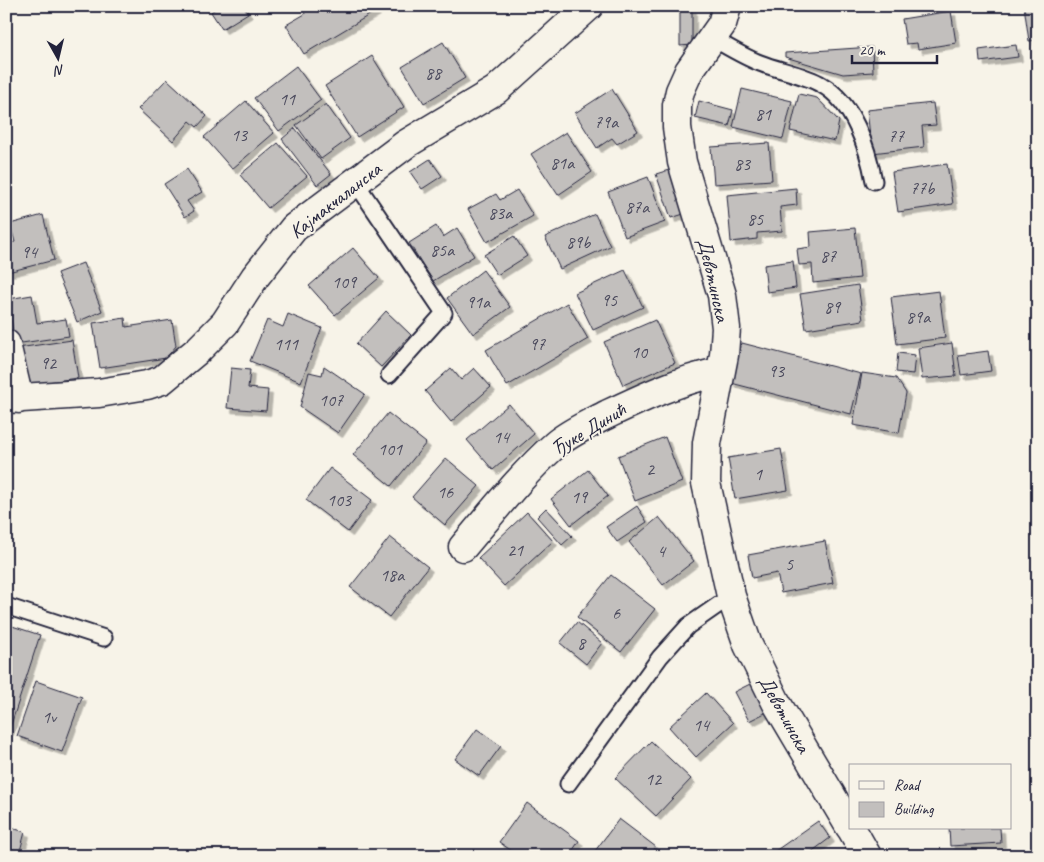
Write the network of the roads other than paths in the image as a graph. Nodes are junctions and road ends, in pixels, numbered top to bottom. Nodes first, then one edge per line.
1 (588, 6) edge
2 (727, 6) edge
3 (712, 38) junction
4 (874, 181) dead end
5 (356, 183) junction
6 (6, 344) edge
7 (719, 372) junction
8 (389, 375) dead end
9 (12, 399) edge
10 (463, 548) dead end
11 (731, 596) junction
12 (6, 606) edge
13 (104, 638) dead end
14 (568, 784) dead end
15 (849, 825) edge
16 (852, 830) edge
17 (867, 856) edge

1 - 5 street, Кајмакчаланска
2 - 3 street, Девотинска
3 - 4 lane
3 - 7 street, Девотинска
5 - 8 lane
5 - 9 street, Кајмакчаланска
6 - 9 street
7 - 10 street, Ђуке Динић
7 - 11 street, Девотинска
11 - 14 lane
11 - 15 street, Девотинска
12 - 13 lane
16 - 17 street, Девотинска

